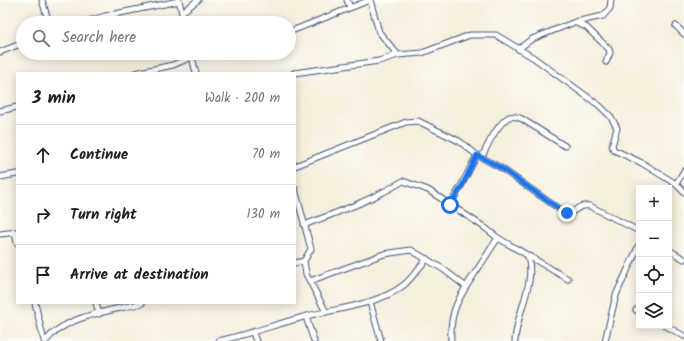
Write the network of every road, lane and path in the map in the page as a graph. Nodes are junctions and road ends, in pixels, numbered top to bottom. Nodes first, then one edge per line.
1 (42, 0) edge
2 (198, 0) edge
3 (347, 0) edge
4 (370, 0) edge
5 (611, 0) edge
6 (179, 1) edge
7 (350, 7) junction
8 (182, 12) junction
9 (47, 16) edge
10 (105, 16) edge
11 (183, 16) edge
12 (575, 22) junction
13 (676, 26) dead end
14 (296, 29) edge
15 (684, 34) edge
16 (16, 46) edge
17 (518, 49) junction
18 (0, 52) edge
19 (398, 55) junction
20 (182, 60) edge
21 (192, 60) edge
22 (606, 62) dead end
23 (140, 72) edge
24 (196, 72) edge
25 (296, 73) edge
26 (16, 107) edge
27 (0, 111) edge
28 (564, 146) dead end
29 (480, 156) junction
30 (296, 166) edge
31 (684, 171) edge
32 (16, 174) edge
33 (0, 177) edge
34 (676, 184) junction
35 (684, 192) edge
36 (296, 193) edge
37 (450, 205) junction
38 (304, 225) junction
39 (636, 229) edge
40 (16, 232) edge
41 (0, 234) edge
42 (498, 238) junction
43 (636, 252) edge
44 (672, 252) edge
45 (528, 257) junction
46 (427, 259) junction
47 (684, 259) edge
48 (304, 261) junction
49 (296, 263) edge
50 (568, 279) dead end
51 (310, 281) junction
52 (465, 286) junction
53 (370, 302) junction
54 (35, 304) edge
55 (96, 304) edge
56 (138, 304) edge
57 (326, 312) junction
58 (99, 314) junction
59 (306, 317) junction
60 (671, 329) edge
61 (253, 333) junction
62 (684, 336) edge
63 (45, 341) edge
64 (219, 341) edge
65 (256, 341) edge
66 (314, 341) edge
67 (382, 341) edge
68 (451, 341) edge
69 (515, 341) edge
70 (605, 341) edge

1 - 9 street
2 - 8 street
3 - 7 street
4 - 7 street
4 - 19 street
5 - 12 street
6 - 8 street
6 - 10 street
7 - 14 street
8 - 11 street
12 - 17 street
12 - 22 street
13 - 15 street
16 - 18 street
17 - 19 street
17 - 34 street
19 - 25 street
20 - 23 street
21 - 24 street
26 - 27 street
28 - 29 street
29 - 30 street
29 - 37 street
29 - 39 street
31 - 34 street
32 - 33 street
34 - 35 street
36 - 38 street
37 - 38 street
37 - 42 street
38 - 48 street
40 - 41 street
42 - 45 street
42 - 52 street
43 - 70 street
44 - 47 street
45 - 50 street
45 - 69 street
46 - 51 street
46 - 52 street
46 - 53 street
48 - 49 street
48 - 51 street
51 - 57 street
52 - 68 street
53 - 57 street
53 - 67 street
54 - 63 street
55 - 58 street
56 - 58 street
57 - 59 street
58 - 63 street
59 - 61 street
59 - 66 street
60 - 62 street
61 - 64 street
61 - 65 street

